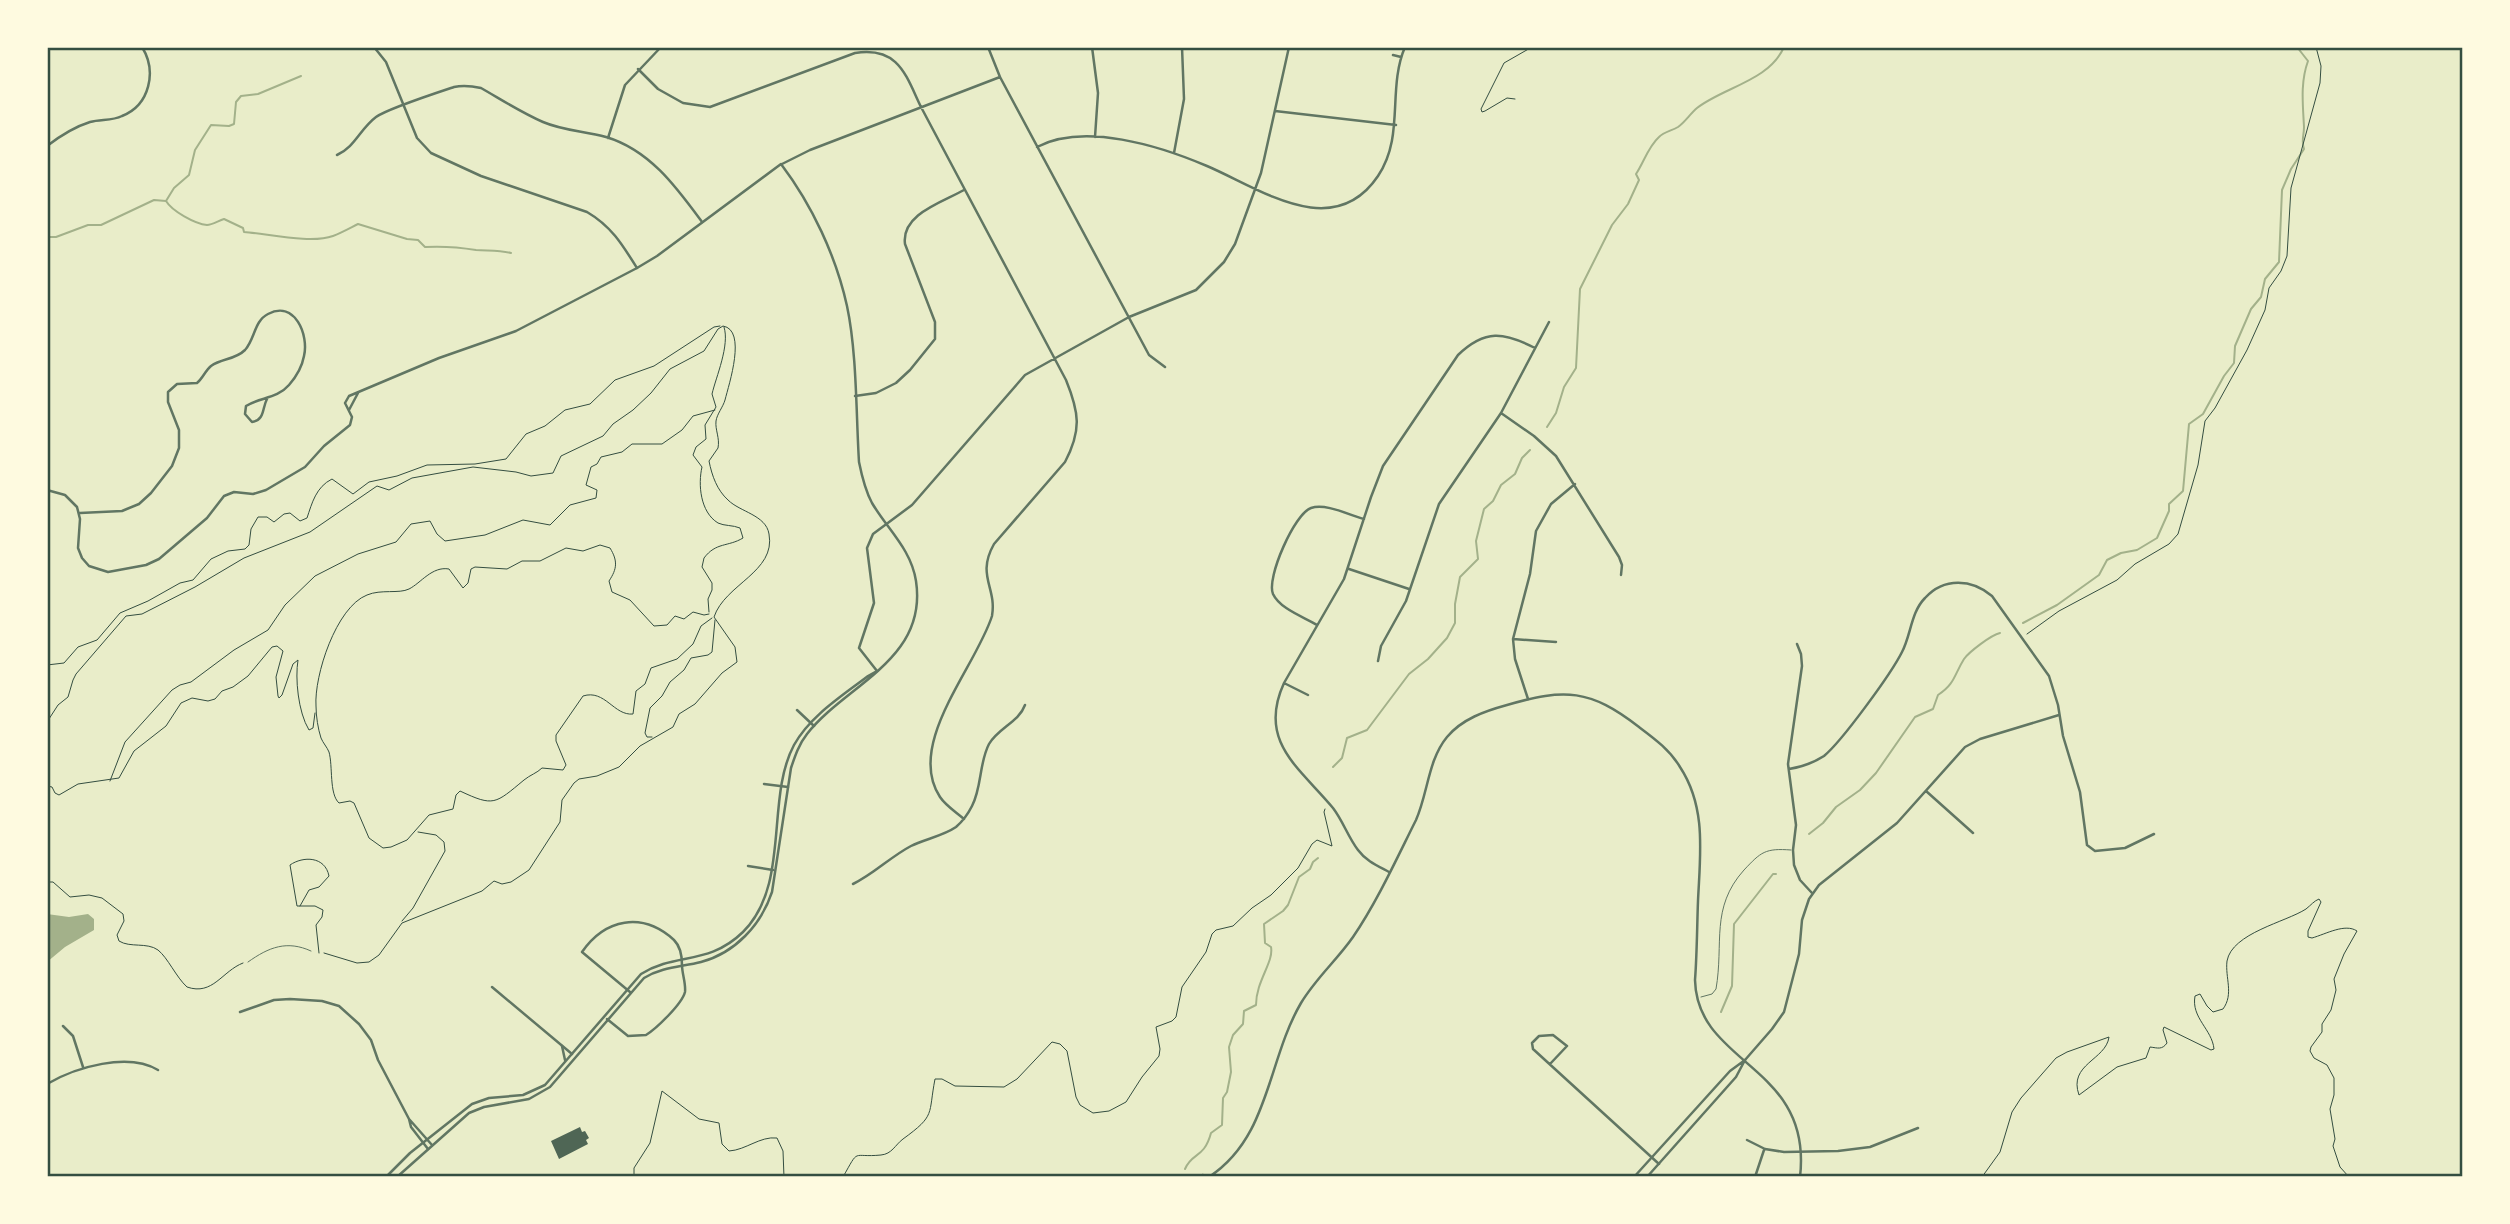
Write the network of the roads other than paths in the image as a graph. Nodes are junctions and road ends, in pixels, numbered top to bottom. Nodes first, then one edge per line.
1 (142, 47) edge
2 (374, 47) edge
3 (661, 47) edge
4 (988, 47) edge
5 (1092, 47) edge
6 (1182, 47) edge
7 (1289, 47) edge
8 (1405, 47) edge
9 (1393, 55) dead end
10 (1401, 57) junction
11 (638, 69) junction
12 (1000, 77) junction
13 (405, 106) junction
14 (921, 107) junction
15 (1275, 111) junction
16 (1396, 125) junction
17 (1094, 137) junction
18 (608, 138) junction
19 (47, 146) edge
20 (1037, 147) junction
21 (1174, 153) junction
22 (337, 155) dead end
23 (781, 164) junction
24 (964, 190) junction
25 (1254, 191) junction
26 (702, 222) junction
27 (636, 268) junction
28 (1129, 317) junction
29 (1549, 322) dead end
30 (1535, 348) junction
31 (1054, 358) junction
32 (1165, 367) dead end
33 (358, 393) junction
34 (855, 396) junction
35 (267, 399) junction
36 (349, 410) junction
37 (1501, 413) junction
38 (1575, 484) junction
39 (47, 490) edge
40 (80, 513) junction
41 (1364, 519) junction
42 (887, 522) junction
43 (1349, 569) junction
44 (1621, 575) dead end
45 (1410, 589) junction
46 (1317, 625) junction
47 (1513, 639) junction
48 (1556, 642) dead end
49 (1797, 644) dead end
50 (1378, 661) dead end
51 (877, 671) junction
52 (1284, 683) junction
53 (1308, 695) dead end
54 (1528, 699) junction
55 (1026, 705) dead end
56 (797, 710) dead end
57 (2059, 715) junction
58 (813, 724) junction
59 (1789, 769) junction
60 (764, 784) dead end
61 (785, 786) junction
62 (1926, 791) junction
63 (964, 819) junction
64 (1973, 833) dead end
65 (2154, 834) dead end
66 (1793, 850) junction
67 (748, 866) dead end
68 (774, 870) junction
69 (1389, 872) junction
70 (853, 884) dead end
71 (1812, 893) junction
72 (312, 951) dead end
73 (248, 962) road end
74 (682, 963) junction
75 (492, 987) dead end
76 (628, 990) junction
77 (1696, 998) junction
78 (240, 1012) dead end
79 (607, 1018) junction
80 (63, 1026) dead end
81 (562, 1046) junction
82 (572, 1054) junction
83 (576, 1057) junction
84 (1745, 1060) junction
85 (565, 1062) junction
86 (1550, 1064) junction
87 (83, 1067) junction
88 (158, 1070) dead end
89 (47, 1084) edge
90 (409, 1119) junction
91 (1918, 1128) dead end
92 (427, 1138) junction
93 (1747, 1140) dead end
94 (423, 1142) junction
95 (432, 1144) junction
96 (428, 1149) junction
97 (1765, 1149) junction
98 (1801, 1150) junction
99 (1652, 1157) junction
100 (1659, 1164) junction
101 (386, 1177) edge
102 (397, 1177) edge
103 (1198, 1177) edge
104 (1208, 1177) edge
105 (1634, 1177) edge
106 (1647, 1177) edge
107 (1755, 1177) edge
108 (1800, 1177) edge

1 - 19 street
2 - 13 street
3 - 11 street
4 - 12 street
5 - 17 street
6 - 21 street
7 - 15 street
8 - 10 street
9 - 10 street
10 - 16 street
11 - 14 street
11 - 18 street
12 - 14 street
12 - 20 street
13 - 18 street
13 - 22 street
13 - 27 street
14 - 23 street
14 - 24 street
15 - 16 street
15 - 25 street
16 - 25 street
17 - 20 street
17 - 21 street
18 - 26 street
20 - 28 street
21 - 25 street
23 - 26 street
23 - 34 street
24 - 31 street
24 - 34 street
25 - 28 street
26 - 27 street
27 - 33 street
28 - 31 street
28 - 32 street
29 - 30 street
30 - 37 street
30 - 41 street
31 - 42 street
31 - 63 street
33 - 36 street
33 - 36 street
34 - 42 street
35 - 35 street
35 - 40 street
36 - 40 street
37 - 38 street
37 - 45 street
38 - 44 street
38 - 47 street
39 - 40 street
41 - 43 street
41 - 46 street
42 - 51 street
42 - 51 street
43 - 45 street
43 - 46 street
45 - 50 street
46 - 52 street
47 - 48 street
47 - 54 street
49 - 59 street
51 - 58 street
52 - 53 street
52 - 69 street
54 - 69 street
54 - 77 street
55 - 63 street
56 - 58 street
57 - 59 street
57 - 62 street
57 - 65 street
58 - 61 street
59 - 66 street
60 - 61 street
61 - 68 street
62 - 64 street
62 - 71 street
63 - 70 street
66 - 71 street
66 - 77 lane
67 - 68 street
68 - 74 street
69 - 104 street
71 - 84 street
72 - 73 lane
74 - 76 street
74 - 76 street
74 - 79 street
75 - 81 street
76 - 79 street
76 - 82 street
77 - 84 street
78 - 90 street
79 - 83 street
80 - 87 street
81 - 82 street
81 - 85 street
82 - 83 street
82 - 85 street
83 - 95 street
84 - 98 street
84 - 99 street
84 - 100 street
85 - 92 street
86 - 86 street
86 - 99 street
87 - 88 street
87 - 89 street
90 - 92 street
90 - 94 street
91 - 98 street
92 - 94 street
92 - 95 street
93 - 97 street
94 - 96 street
94 - 101 street
95 - 96 street
96 - 102 street
97 - 98 street
97 - 107 street
98 - 108 street
99 - 100 street
99 - 105 street
100 - 106 street
103 - 104 street

